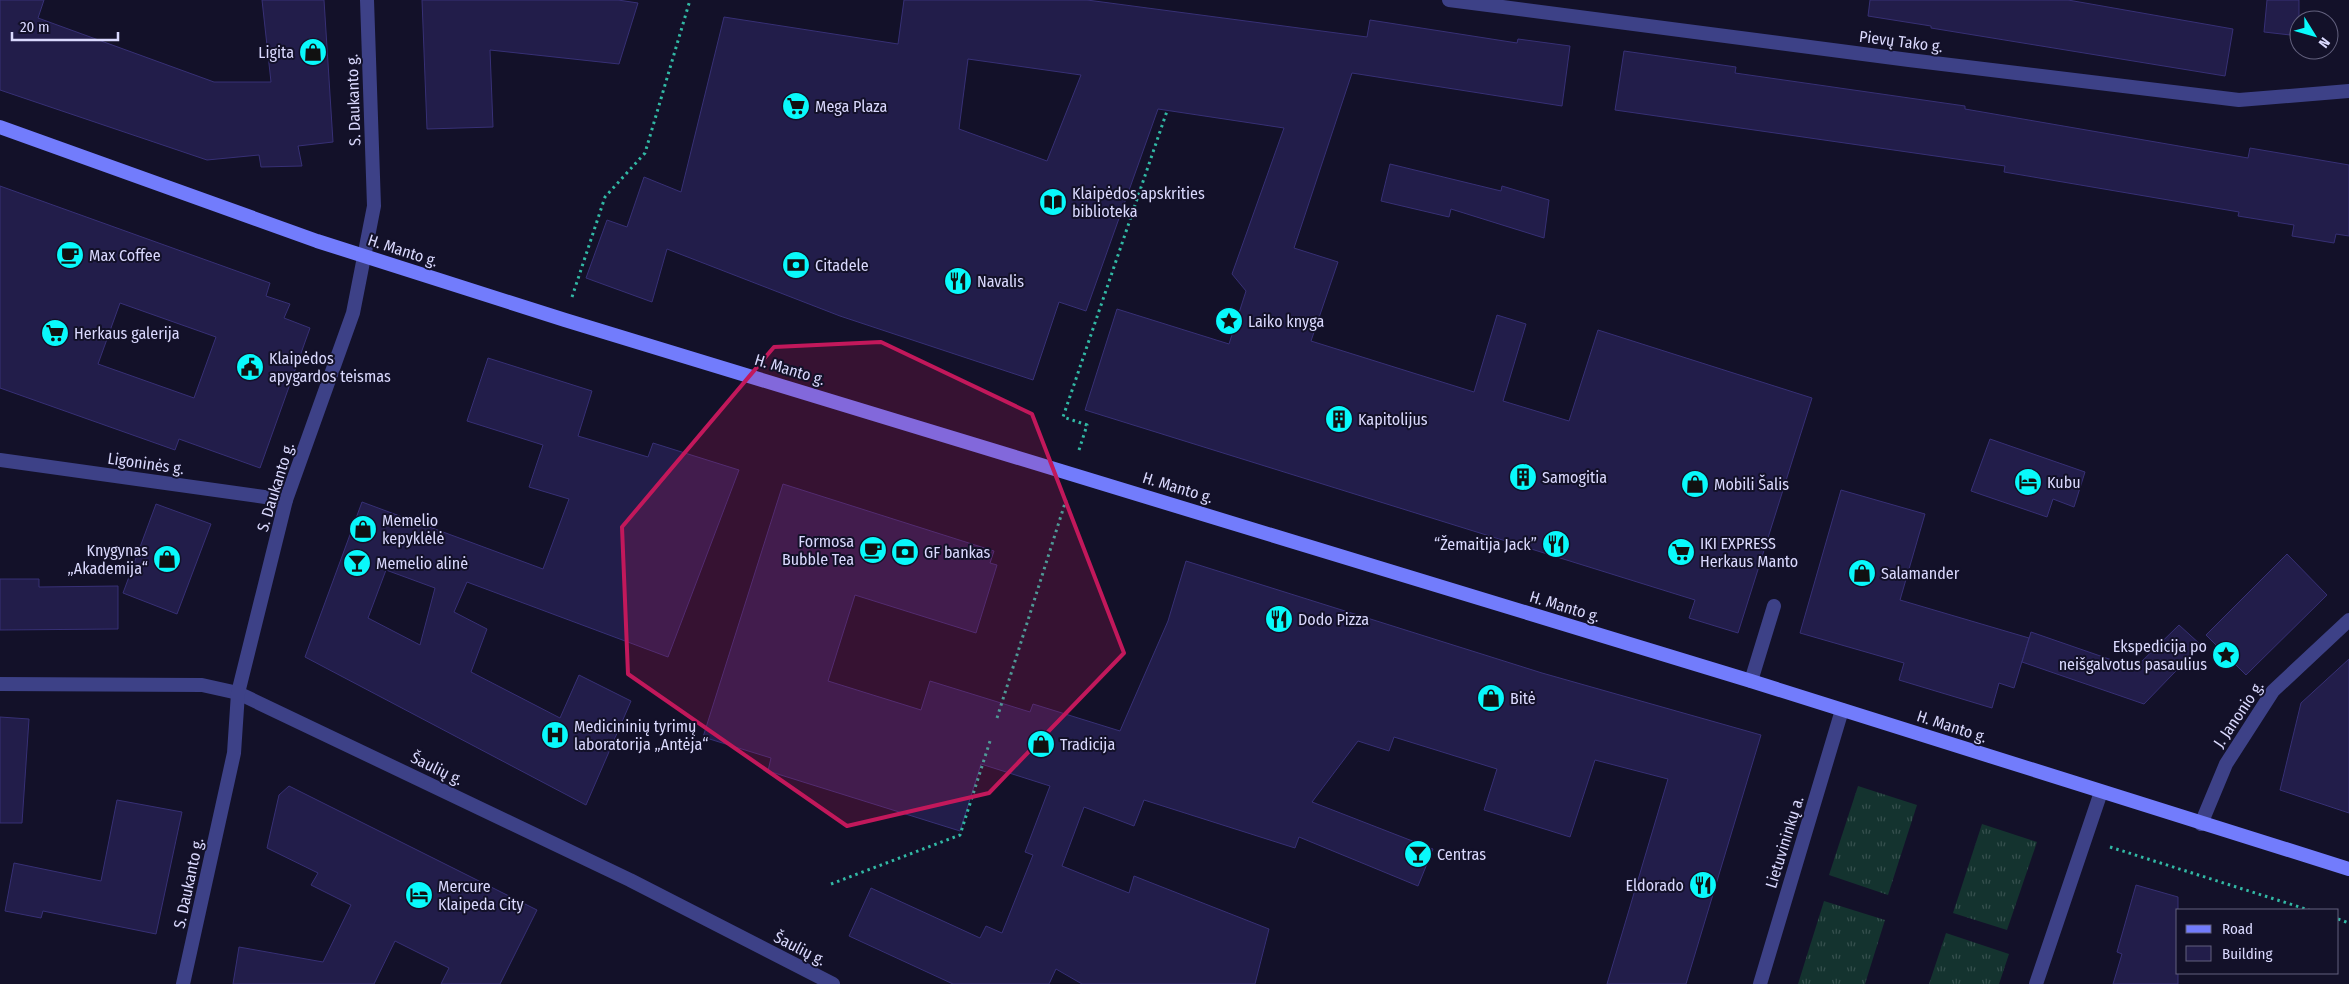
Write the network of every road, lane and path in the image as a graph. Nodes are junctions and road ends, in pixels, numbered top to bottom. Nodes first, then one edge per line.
1 (367, 0) edge
2 (690, 0) edge
3 (1449, 0) edge
4 (2349, 91) edge
5 (1167, 111) dead end
6 (0, 127) edge
7 (364, 256) junction
8 (565, 320) junction
9 (0, 460) edge
10 (1072, 473) junction
11 (286, 500) junction
12 (1774, 606) dead end
13 (2349, 620) edge
14 (1751, 681) junction
15 (0, 684) edge
16 (238, 693) junction
17 (1842, 710) junction
18 (997, 718) dead end
19 (991, 738) dead end
20 (2101, 792) junction
21 (2201, 824) junction
22 (2085, 840) junction
23 (2349, 869) edge
24 (832, 884) dead end
25 (2306, 909) edge
26 (183, 984) edge
27 (833, 984) edge
28 (1760, 984) edge
29 (2036, 984) edge

1 - 7 street, S. Daukanto g.
2 - 8 path
3 - 4 street, Pievų Tako g.
5 - 10 path
6 - 7 main road, H. Manto g.
7 - 8 main road, H. Manto g.
7 - 11 street, S. Daukanto g.
8 - 10 main road, H. Manto g.
9 - 11 street, Ligoninės g.
10 - 14 main road, H. Manto g.
10 - 18 path
11 - 16 street, S. Daukanto g.
12 - 14 street
13 - 21 street, J. Janonio g.
14 - 17 main road, H. Manto g.
15 - 16 street, Šaulių g.
16 - 26 street, S. Daukanto g.
16 - 27 street, Šaulių g.
17 - 20 main road, H. Manto g.
17 - 28 street, Lietuvininkų a.
19 - 24 path
20 - 21 main road, H. Manto g.
20 - 22 street
21 - 23 main road, H. Manto g.
22 - 25 path
22 - 29 street

